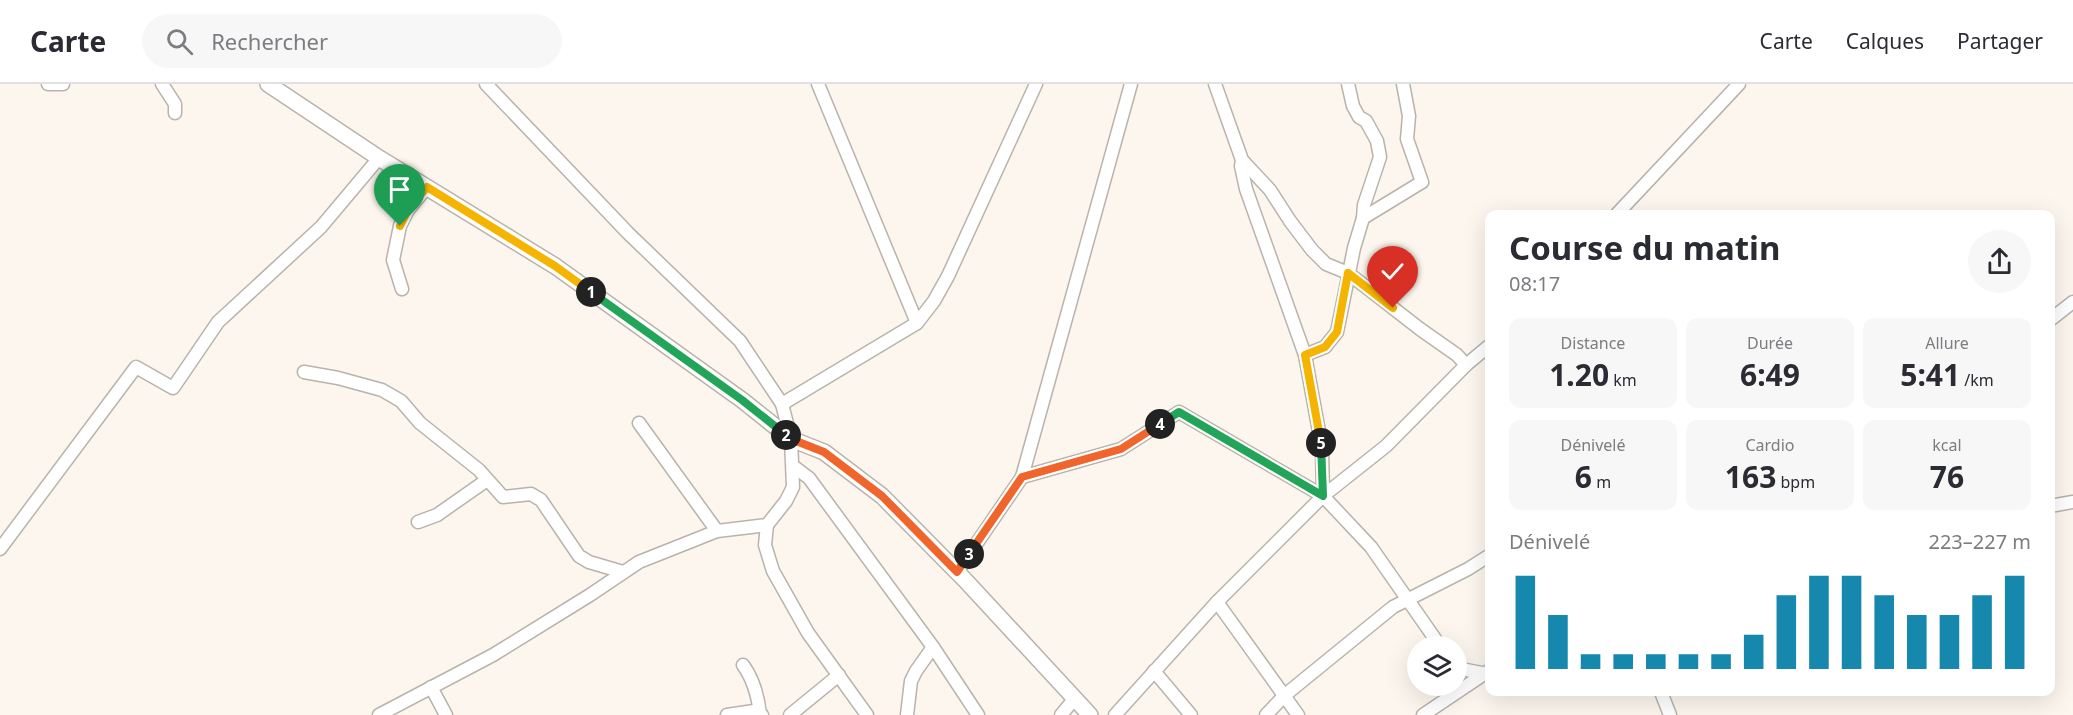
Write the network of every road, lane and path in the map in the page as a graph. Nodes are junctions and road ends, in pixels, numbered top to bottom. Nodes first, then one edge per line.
1 (48, 84) edge
2 (63, 84) edge
3 (162, 84) edge
4 (268, 84) edge
5 (486, 84) edge
6 (818, 84) edge
7 (1036, 84) edge
8 (1131, 84) edge
9 (1215, 84) edge
10 (1348, 84) edge
11 (1403, 84) edge
12 (1739, 84) edge
13 (175, 113) dead end
14 (379, 158) junction
15 (1242, 160) junction
16 (427, 187) junction
17 (1621, 210) edge
18 (1363, 218) junction
19 (1348, 273) junction
20 (402, 289) dead end
21 (2073, 302) edge
22 (2055, 316) edge
23 (917, 323) junction
24 (1485, 352) edge
25 (1305, 355) junction
26 (1466, 365) junction
27 (304, 372) dead end
28 (782, 404) junction
29 (639, 423) dead end
30 (791, 439) junction
31 (794, 466) junction
32 (1022, 477) junction
33 (487, 480) junction
34 (1323, 496) junction
35 (2073, 502) edge
36 (2055, 505) edge
37 (418, 522) dead end
38 (767, 525) junction
39 (717, 531) junction
40 (0, 549) edge
41 (1485, 558) edge
42 (623, 572) junction
43 (957, 572) junction
44 (1406, 599) junction
45 (1217, 602) junction
46 (1433, 636) edge
47 (933, 647) junction
48 (743, 664) dead end
49 (1467, 669) edge
50 (1154, 671) junction
51 (1485, 672) edge
52 (1485, 673) edge
53 (839, 675) junction
54 (431, 687) junction
55 (1285, 695) junction
56 (1663, 696) edge
57 (1075, 698) junction
58 (761, 714) edge
59 (379, 715) edge
60 (446, 715) edge
61 (727, 715) edge
62 (790, 715) edge
63 (867, 715) edge
64 (907, 715) edge
65 (978, 715) edge
66 (1061, 715) edge
67 (1090, 715) edge
68 (1115, 715) edge
69 (1191, 715) edge
70 (1266, 715) edge
71 (1298, 715) edge
72 (1423, 715) edge
73 (1670, 715) edge

1 - 2 street
3 - 13 street
4 - 14 main road
5 - 28 street
6 - 23 street
7 - 23 street
8 - 32 street
9 - 15 street
10 - 18 street
11 - 18 street
12 - 17 street
14 - 16 main road
14 - 40 street
15 - 19 street
15 - 25 street
16 - 20 street
16 - 30 main road
18 - 19 street
19 - 25 street
19 - 26 street
21 - 22 street
23 - 28 street
24 - 26 street
25 - 34 street
26 - 34 street
27 - 33 street
28 - 30 street
29 - 39 street
30 - 31 street
30 - 43 main road
31 - 38 street
31 - 47 street
32 - 34 street
32 - 43 street
33 - 37 street
33 - 42 street
34 - 44 street
34 - 45 street
35 - 36 street
38 - 39 street
38 - 53 street
39 - 42 street
41 - 44 street
42 - 54 street
43 - 57 main road
44 - 46 street
44 - 55 street
45 - 50 street
45 - 55 street
47 - 64 street
47 - 65 street
48 - 58 street
49 - 51 street
50 - 68 street
50 - 69 street
52 - 72 street
53 - 62 street
53 - 63 street
54 - 59 street
54 - 60 street
55 - 70 street
55 - 71 street
56 - 73 street
57 - 66 street
57 - 67 main road
58 - 61 street

